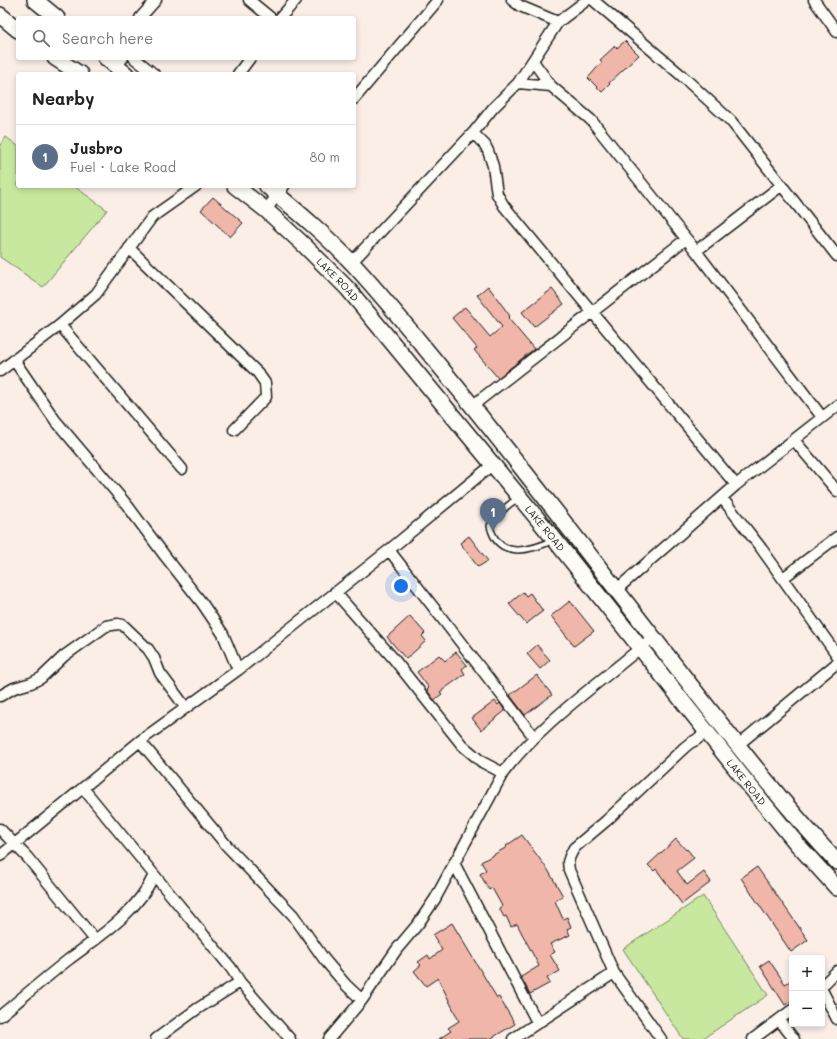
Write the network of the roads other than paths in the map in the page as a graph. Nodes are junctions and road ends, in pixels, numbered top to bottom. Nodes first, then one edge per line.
1 (35, 0) edge
2 (156, 0) edge
3 (249, 0) edge
4 (296, 0) edge
5 (438, 0) edge
6 (512, 0) edge
7 (588, 0) edge
8 (593, 0) edge
9 (814, 0) edge
10 (0, 15) edge
11 (55, 16) edge
12 (142, 16) edge
13 (269, 16) edge
14 (282, 16) edge
15 (558, 22) junction
16 (16, 28) edge
17 (837, 32) edge
18 (59, 60) edge
19 (136, 60) edge
20 (248, 60) edge
21 (533, 61) junction
22 (77, 72) edge
23 (152, 72) edge
24 (240, 72) edge
25 (518, 83) junction
26 (551, 86) junction
27 (356, 97) edge
28 (473, 133) junction
29 (782, 185) junction
30 (193, 188) edge
31 (238, 188) edge
32 (276, 189) edge
33 (266, 210) junction
34 (686, 239) junction
35 (129, 248) junction
36 (696, 251) junction
37 (837, 256) edge
38 (351, 263) junction
39 (593, 313) junction
40 (60, 325) junction
41 (14, 360) junction
42 (0, 372) edge
43 (472, 406) junction
44 (837, 406) edge
45 (822, 417) junction
46 (234, 430) dead end
47 (794, 440) junction
48 (492, 465) junction
49 (182, 469) dead end
50 (736, 486) junction
51 (837, 491) edge
52 (520, 498) junction
53 (722, 498) junction
54 (837, 537) edge
55 (555, 540) junction
56 (389, 550) junction
57 (783, 578) junction
58 (616, 590) junction
59 (335, 592) junction
60 (653, 637) junction
61 (640, 648) junction
62 (837, 654) edge
63 (837, 663) edge
64 (238, 670) junction
65 (0, 696) edge
66 (186, 708) junction
67 (706, 732) junction
68 (534, 737) junction
69 (140, 741) junction
70 (738, 745) junction
71 (503, 773) junction
72 (83, 788) junction
73 (0, 829) edge
74 (16, 844) junction
75 (0, 856) edge
76 (837, 862) edge
77 (454, 863) junction
78 (154, 875) junction
79 (837, 888) edge
80 (95, 940) junction
81 (837, 971) edge
82 (614, 973) junction
83 (240, 982) junction
84 (825, 983) edge
85 (823, 991) edge
86 (362, 1000) junction
87 (789, 1012) edge
88 (0, 1016) edge
89 (837, 1019) edge
90 (779, 1020) junction
91 (537, 1022) junction
92 (156, 1039) edge
93 (290, 1039) edge
94 (329, 1039) edge
95 (513, 1039) edge
96 (662, 1039) edge
97 (753, 1039) edge
98 (794, 1039) edge

1 - 11 main road
2 - 12 street
3 - 13 street
4 - 14 street
5 - 27 street
6 - 15 street
7 - 15 street
8 - 29 street
9 - 17 street
10 - 16 main road
15 - 21 street
18 - 22 main road
19 - 23 street
20 - 24 street
21 - 25 street
21 - 26 street
25 - 26 street
25 - 28 street
26 - 34 street
28 - 38 street
28 - 39 street
29 - 36 street
29 - 37 street
30 - 35 street
31 - 33 main road, LAKE ROAD
32 - 33 street
32 - 38 main road, LAKE ROAD
33 - 48 main road, LAKE ROAD
34 - 36 street
34 - 39 street
35 - 40 street
35 - 46 street
36 - 45 street
38 - 43 main road, LAKE ROAD
39 - 43 street
39 - 50 street
40 - 41 street
40 - 49 street
41 - 42 street
41 - 64 street
43 - 58 main road, LAKE ROAD
44 - 45 street
45 - 47 street
47 - 50 street
47 - 51 street
48 - 52 main road, LAKE ROAD
48 - 56 street
50 - 53 street
52 - 55 main road, LAKE ROAD
52 - 55 lane
53 - 57 street
53 - 58 street
54 - 57 street
55 - 61 main road, LAKE ROAD
56 - 59 street
56 - 68 street
57 - 62 street
58 - 60 main road, LAKE ROAD
59 - 64 street
59 - 71 street
60 - 61 street
60 - 70 main road, LAKE ROAD
61 - 67 main road, LAKE ROAD
61 - 68 street
63 - 70 street
64 - 66 street
65 - 66 street
66 - 69 street
67 - 79 main road, LAKE ROAD
67 - 82 street
68 - 71 street
69 - 72 street
69 - 86 street
70 - 76 main road, LAKE ROAD
71 - 77 street
72 - 74 street
72 - 78 street
73 - 74 street
74 - 75 street
74 - 80 street
77 - 86 street
77 - 91 street
78 - 80 street
78 - 83 street
80 - 88 street
81 - 84 street
82 - 91 street
82 - 96 street
83 - 92 street
83 - 93 street
85 - 89 street
86 - 94 street
87 - 90 street
90 - 97 street
90 - 98 street
91 - 95 street

